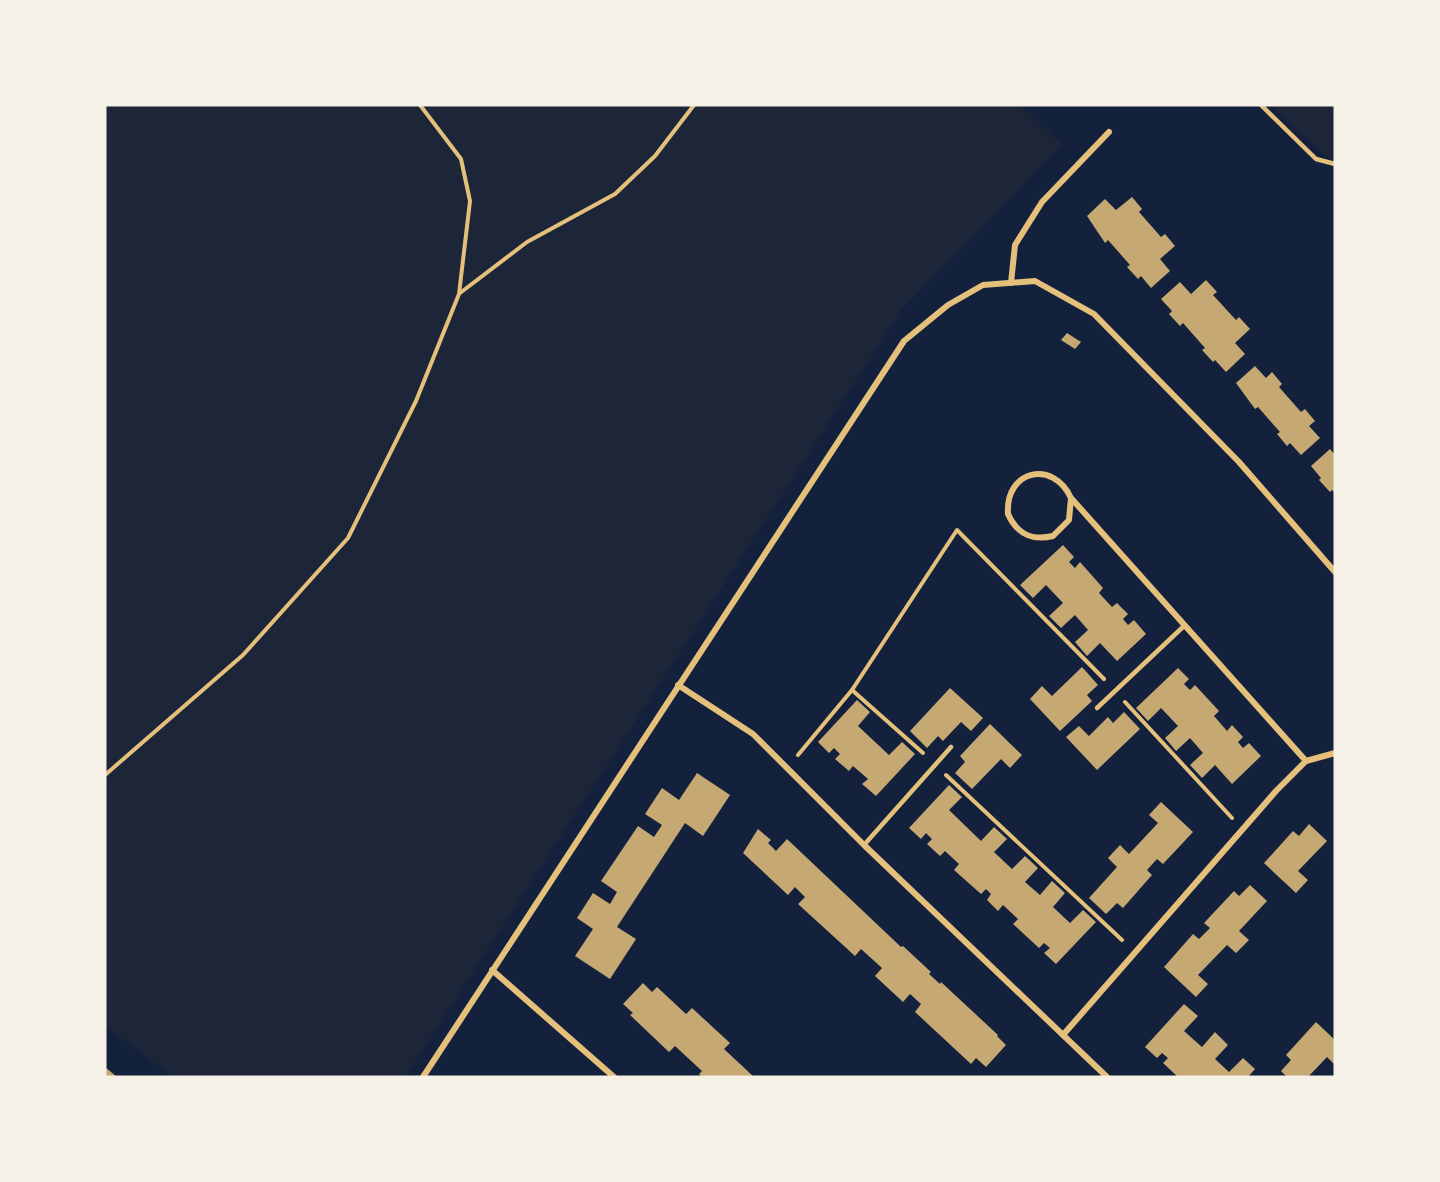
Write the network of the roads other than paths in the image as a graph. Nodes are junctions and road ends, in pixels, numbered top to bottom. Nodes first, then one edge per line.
1 (1261, 105) edge
2 (1108, 132) dead end
3 (1335, 164) edge
4 (1011, 283) junction
5 (1071, 498) junction
6 (1335, 572) edge
7 (1185, 625) junction
8 (678, 685) junction
9 (1097, 708) dead end
10 (951, 747) dead end
11 (1335, 753) edge
12 (1306, 761) junction
13 (864, 845) junction
14 (492, 970) junction
15 (1063, 1035) junction
16 (423, 1077) edge
17 (614, 1077) edge
18 (1107, 1077) edge

1 - 3 lane
2 - 4 street
4 - 6 street
4 - 8 street
5 - 5 street
5 - 7 street
7 - 9 lane
7 - 12 street
8 - 13 street
8 - 14 street
10 - 13 lane
11 - 12 street
12 - 15 street
13 - 15 street
14 - 16 street
14 - 17 street
15 - 18 street

